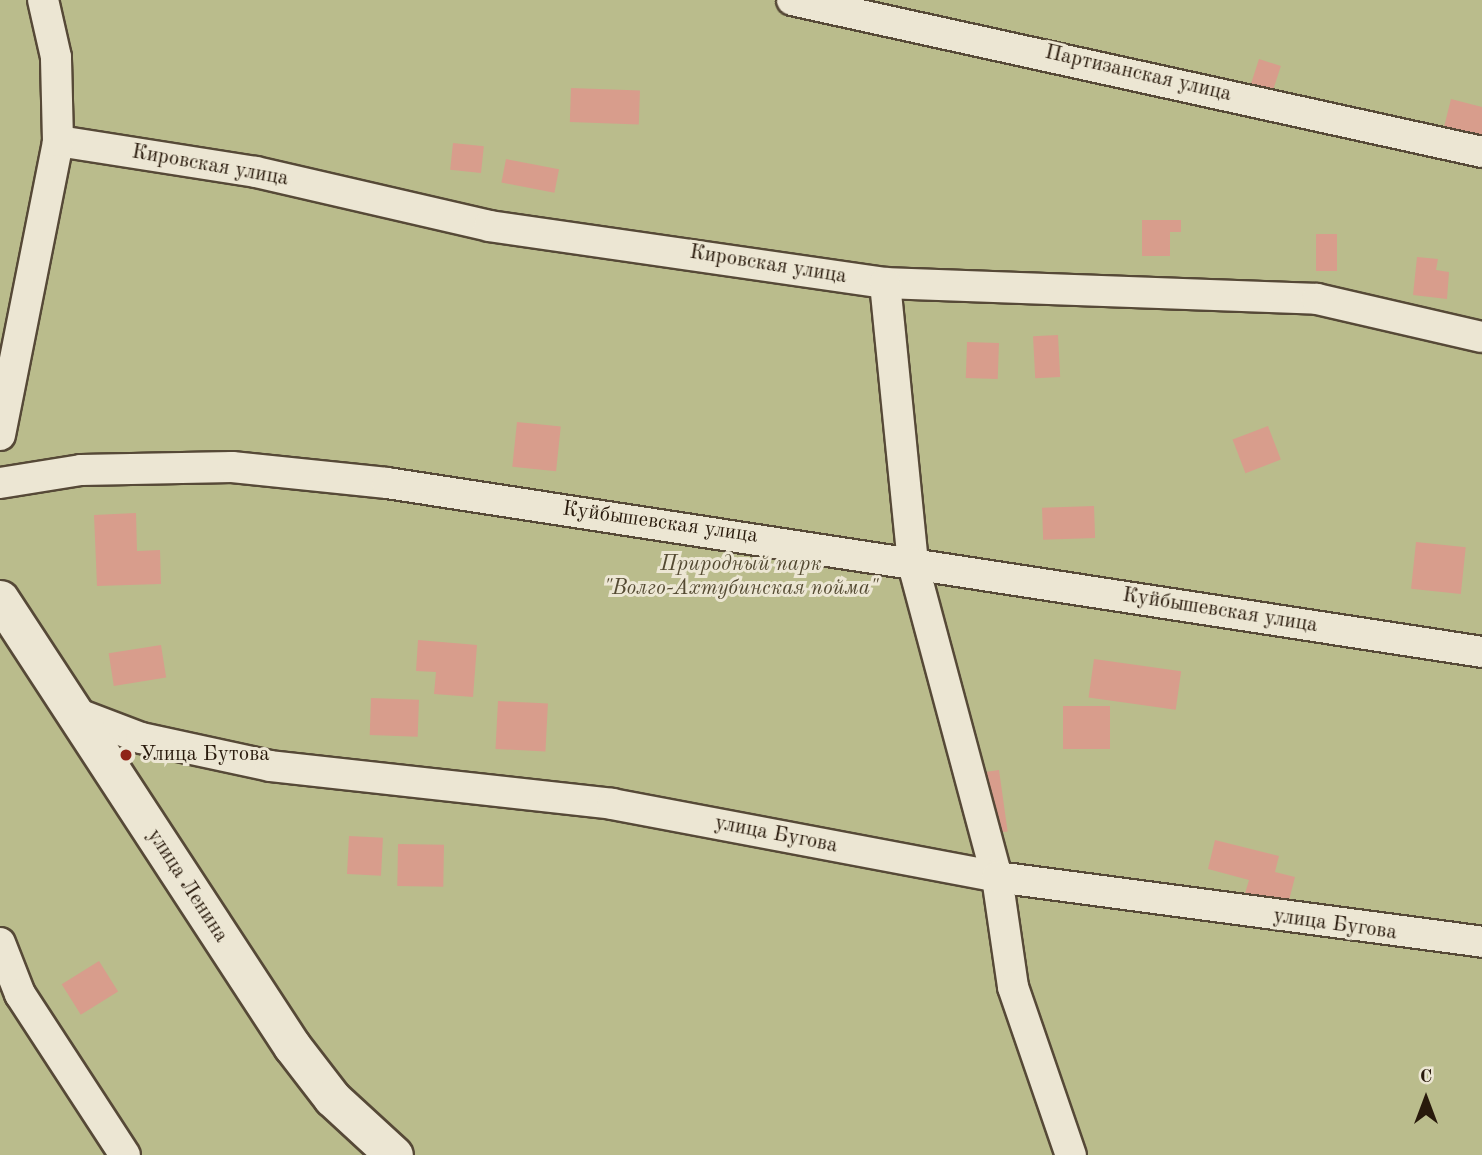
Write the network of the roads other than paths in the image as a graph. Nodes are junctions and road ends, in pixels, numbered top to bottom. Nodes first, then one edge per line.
1 (43, 0) edge
2 (792, 0) edge
3 (58, 141) junction
4 (1482, 152) edge
5 (885, 283) junction
6 (1482, 337) edge
7 (0, 435) edge
8 (0, 483) edge
9 (913, 564) junction
10 (0, 599) edge
11 (1482, 652) edge
12 (74, 712) junction
13 (997, 877) junction
14 (1482, 942) edge
15 (0, 943) edge
16 (125, 1155) edge
17 (394, 1155) edge
18 (1071, 1155) edge

1 - 3 street
2 - 4 street, Партизанская улица
3 - 5 street, Кировская улица
3 - 7 street
5 - 6 street, Кировская улица
5 - 9 street
8 - 9 street, Куйбышевская улица
9 - 11 street, Куйбышевская улица
9 - 13 street
10 - 12 street, улица Ленина
12 - 13 street, улица Бугова
12 - 17 street, улица Ленина
13 - 14 street, улица Бугова
13 - 18 street
15 - 16 street

